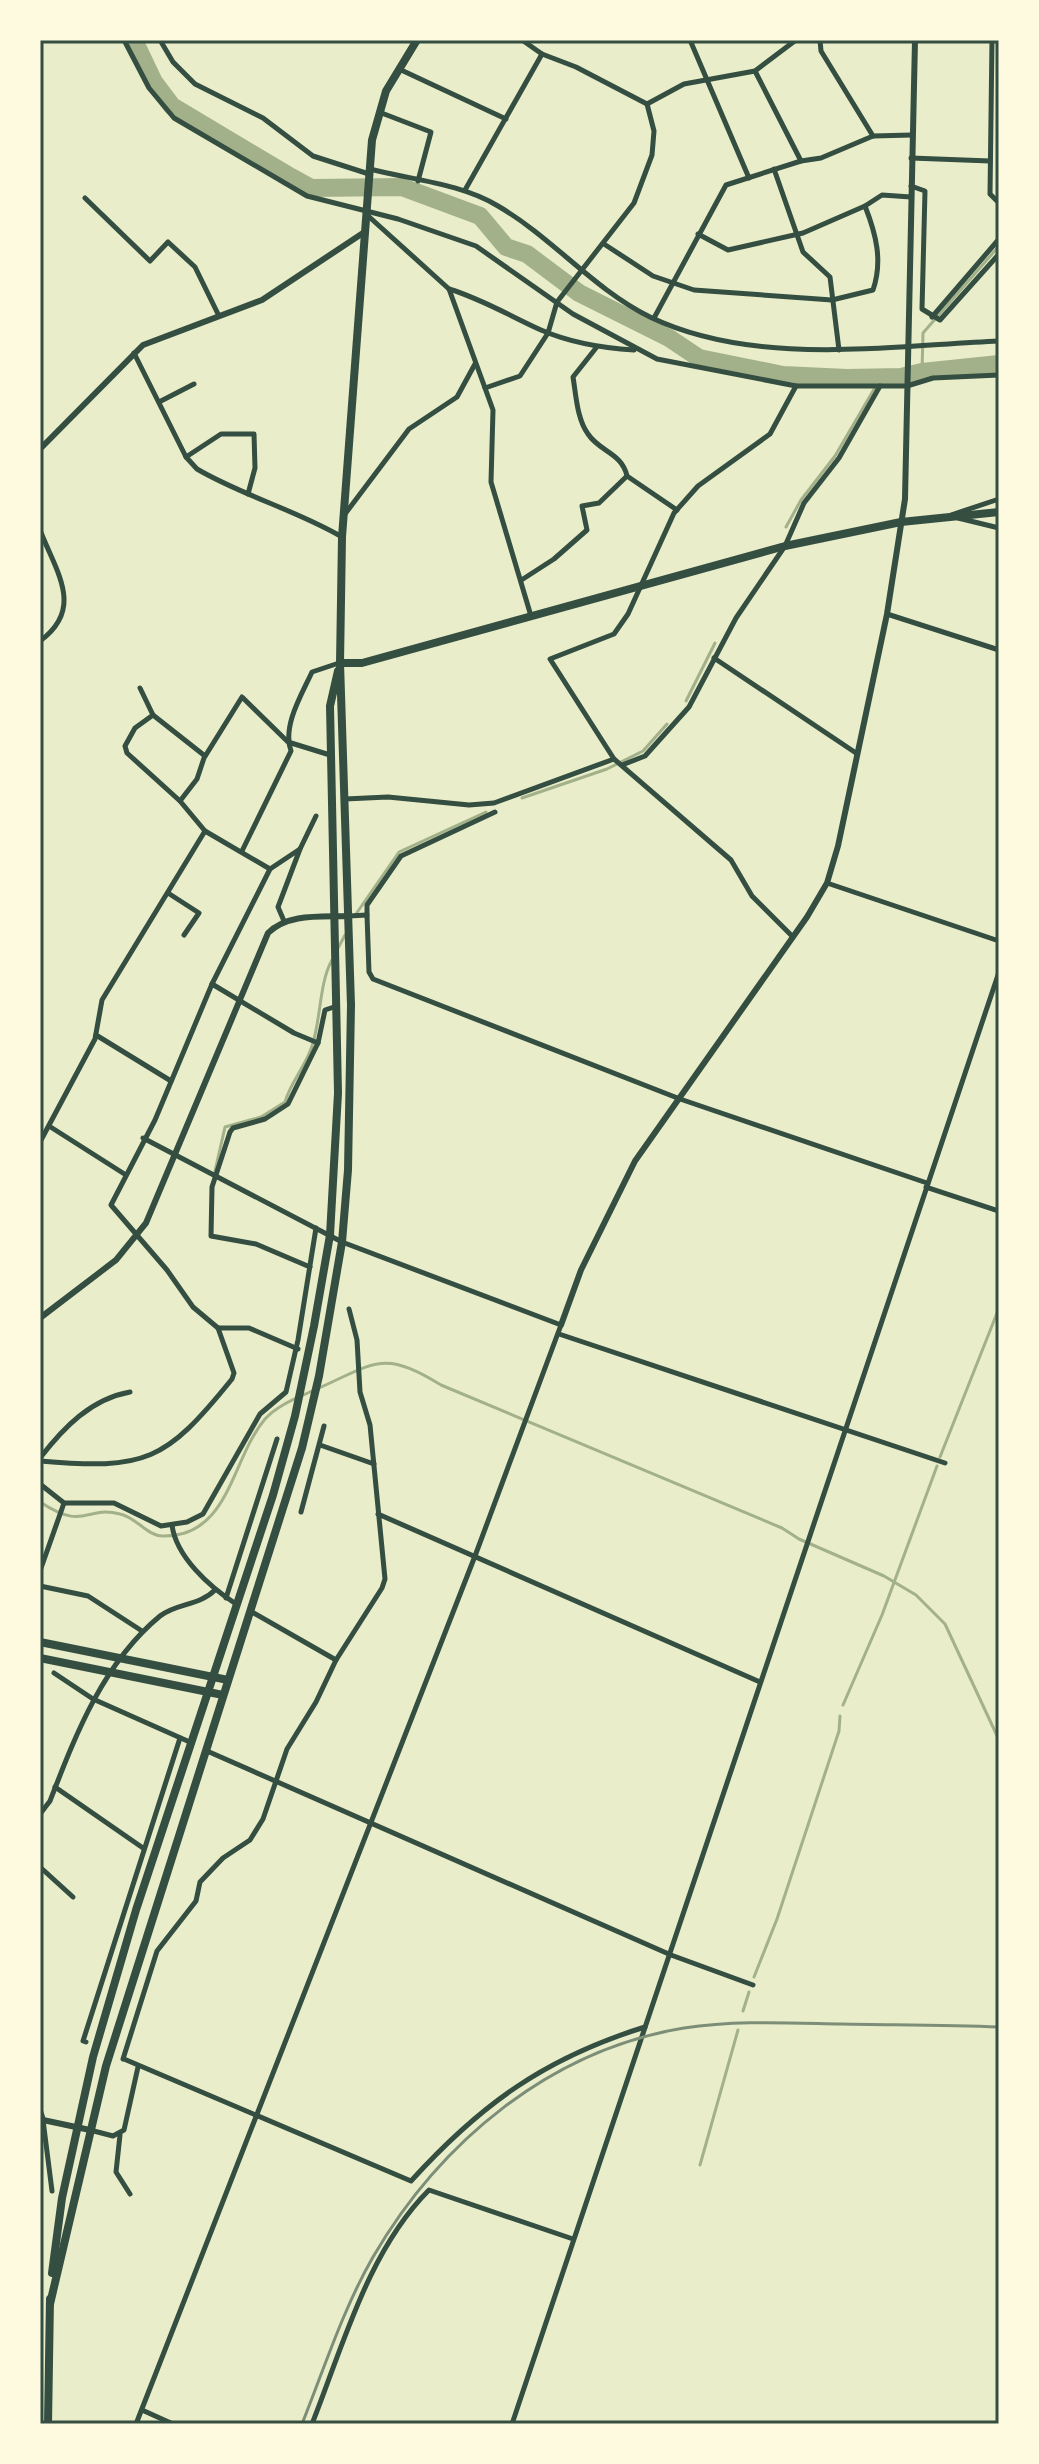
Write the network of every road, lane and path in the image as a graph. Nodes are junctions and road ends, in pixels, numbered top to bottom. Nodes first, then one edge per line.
1 (124, 40) edge
2 (160, 40) edge
3 (417, 40) edge
4 (522, 40) edge
5 (690, 40) edge
6 (796, 40) edge
7 (820, 40) edge
8 (915, 40) edge
9 (992, 40) edge
10 (542, 54) junction
11 (398, 69) junction
12 (755, 71) junction
13 (708, 80) junction
14 (991, 102) junction
15 (999, 102) edge
16 (647, 104) junction
17 (378, 112) junction
18 (506, 119) junction
19 (912, 135) junction
20 (873, 136) junction
21 (911, 158) junction
22 (801, 161) junction
23 (990, 161) junction
24 (774, 169) junction
25 (369, 174) junction
26 (749, 178) junction
27 (418, 181) junction
28 (911, 186) junction
29 (465, 190) junction
30 (911, 197) junction
31 (85, 198) dead end
32 (999, 203) edge
33 (865, 206) junction
34 (366, 210) junction
35 (796, 232) junction
36 (363, 233) junction
37 (698, 234) junction
38 (999, 239) edge
39 (604, 244) junction
40 (999, 254) edge
41 (581, 273) junction
42 (672, 283) junction
43 (449, 289) junction
44 (832, 300) junction
45 (557, 302) junction
46 (219, 316) junction
47 (932, 317) junction
48 (654, 319) junction
49 (548, 333) junction
50 (999, 341) edge
51 (908, 345) junction
52 (596, 348) junction
53 (639, 350) junction
54 (839, 350) junction
55 (134, 352) junction
56 (476, 363) junction
57 (999, 375) edge
58 (194, 384) dead end
59 (796, 386) junction
60 (880, 386) junction
61 (907, 386) junction
62 (485, 388) junction
63 (159, 402) junction
64 (40, 449) edge
65 (186, 457) junction
66 (627, 476) junction
67 (248, 494) junction
68 (999, 499) edge
69 (677, 510) junction
70 (999, 513) edge
71 (950, 515) junction
72 (343, 517) junction
73 (901, 522) junction
74 (999, 528) edge
75 (40, 530) edge
76 (342, 537) junction
77 (785, 546) junction
78 (523, 579) junction
79 (641, 588) junction
80 (887, 614) junction
81 (531, 616) junction
82 (40, 641) edge
83 (999, 650) edge
84 (714, 658) junction
85 (340, 663) junction
86 (140, 688) dead end
87 (153, 715) junction
88 (288, 742) junction
89 (856, 753) junction
90 (330, 755) junction
91 (205, 756) junction
92 (614, 759) junction
93 (621, 766) junction
94 (345, 799) junction
95 (180, 801) junction
96 (495, 812) dead end
97 (316, 816) dead end
98 (205, 831) junction
99 (300, 849) junction
100 (242, 851) junction
101 (270, 869) junction
102 (827, 883) junction
103 (168, 893) junction
104 (367, 915) junction
105 (332, 916) junction
106 (348, 916) junction
107 (284, 921) junction
108 (184, 935) dead end
109 (792, 936) junction
110 (999, 941) edge
111 (999, 972) edge
112 (212, 984) junction
113 (241, 999) junction
114 (338, 1006) junction
115 (96, 1035) junction
116 (318, 1043) junction
117 (171, 1081) junction
118 (680, 1099) junction
119 (49, 1126) junction
120 (143, 1138) junction
121 (40, 1142) edge
122 (177, 1154) junction
123 (216, 1174) junction
124 (126, 1175) junction
125 (926, 1185) junction
126 (999, 1211) edge
127 (316, 1228) junction
128 (330, 1235) junction
129 (138, 1237) junction
130 (342, 1242) junction
131 (310, 1267) junction
132 (349, 1309) dead end
133 (40, 1318) edge
134 (561, 1325) junction
135 (218, 1328) junction
136 (559, 1334) junction
137 (298, 1349) junction
138 (130, 1392) dead end
139 (324, 1426) dead end
140 (846, 1429) junction
141 (277, 1439) dead end
142 (320, 1445) junction
143 (40, 1459) edge
144 (945, 1463) dead end
145 (374, 1464) junction
146 (40, 1484) edge
147 (64, 1503) junction
148 (301, 1512) dead end
149 (378, 1514) junction
150 (172, 1525) junction
151 (475, 1556) junction
152 (40, 1571) edge
153 (40, 1586) edge
154 (215, 1590) junction
155 (226, 1598) junction
156 (236, 1604) junction
157 (252, 1612) junction
158 (142, 1631) junction
159 (40, 1642) edge
160 (40, 1658) edge
161 (120, 1660) junction
162 (336, 1660) junction
163 (113, 1671) junction
164 (54, 1673) dead end
165 (212, 1676) junction
166 (228, 1680) junction
167 (760, 1682) junction
168 (207, 1691) junction
169 (223, 1695) junction
170 (93, 1699) junction
171 (180, 1738) junction
172 (192, 1743) junction
173 (206, 1750) junction
174 (278, 1781) junction
175 (55, 1787) junction
176 (40, 1814) edge
177 (369, 1822) junction
178 (144, 1848) junction
179 (40, 1867) edge
180 (73, 1897) dead end
181 (671, 1955) junction
182 (753, 1985) dead end
183 (646, 2026) junction
184 (86, 2042) dead end
185 (138, 2067) junction
186 (40, 2111) edge
187 (256, 2118) junction
188 (43, 2120) junction
189 (77, 2126) junction
190 (90, 2130) junction
191 (120, 2135) junction
192 (52, 2191) dead end
193 (130, 2194) dead end
194 (573, 2239) junction
195 (50, 2304) junction
196 (44, 2360) edge
197 (142, 2410) junction
198 (48, 2424) edge
199 (136, 2424) edge
200 (173, 2424) edge
201 (312, 2424) edge
202 (512, 2424) edge

1 - 34 street
2 - 25 street
3 - 11 main road
4 - 10 street
5 - 13 street
6 - 12 street
7 - 20 street
8 - 19 street
9 - 14 street
10 - 16 street
10 - 18 street
11 - 17 main road
11 - 18 street
12 - 13 street
12 - 22 street
13 - 16 street
13 - 26 street
14 - 15 street
14 - 23 street
16 - 39 street
17 - 25 main road
17 - 27 street
18 - 29 street
19 - 20 street
19 - 21 street
20 - 22 street
21 - 23 street
21 - 28 street
22 - 24 street
23 - 32 street
24 - 26 street
24 - 35 street
25 - 27 street
25 - 34 main road
26 - 37 street
27 - 29 street
28 - 30 street
28 - 47 street
29 - 41 street
30 - 33 street
30 - 51 street
31 - 46 street
33 - 35 street
33 - 44 street
34 - 36 main road
34 - 43 street
34 - 45 street
35 - 37 street
35 - 44 street
36 - 46 street
36 - 72 main road
37 - 42 street
38 - 47 street
39 - 41 street
39 - 42 street
40 - 47 street
41 - 45 street
41 - 48 street
42 - 44 street
42 - 48 street
43 - 49 street
43 - 56 street
44 - 54 street
45 - 49 street
45 - 53 street
46 - 55 street
48 - 54 street
49 - 52 street
49 - 62 street
50 - 51 street
51 - 54 street
51 - 61 street
52 - 53 street
52 - 66 street
53 - 59 street
55 - 63 street
55 - 64 street
56 - 62 street
56 - 72 street
57 - 61 street
58 - 63 street
59 - 60 street
59 - 69 street
60 - 61 street
60 - 77 street
61 - 73 street
62 - 78 street
63 - 65 street
65 - 67 street
65 - 67 street
66 - 69 street
66 - 78 street
67 - 76 street
68 - 71 street
69 - 79 street
70 - 71 main road
71 - 73 main road
71 - 74 street
72 - 76 main road
73 - 77 main road
73 - 80 street
75 - 82 street
76 - 85 main road
77 - 79 main road
77 - 84 street
78 - 81 street
79 - 81 main road
79 - 92 street
80 - 83 street
80 - 89 street
81 - 85 main road
84 - 89 street
84 - 93 street
85 - 88 street
85 - 90 main road
85 - 94 main road
86 - 87 street
87 - 91 street
87 - 95 street
88 - 90 street
88 - 91 street
88 - 100 street
89 - 102 street
90 - 105 main road
91 - 95 street
92 - 93 street
92 - 94 street
93 - 109 street
94 - 106 main road
95 - 98 street
96 - 104 street
97 - 99 street
98 - 100 street
98 - 103 street
99 - 101 street
99 - 107 street
100 - 101 street
101 - 112 street
102 - 109 street
102 - 110 street
103 - 108 street
103 - 115 street
104 - 106 street
104 - 118 street
105 - 106 street
105 - 107 street
105 - 114 main road
106 - 130 main road
107 - 113 street
109 - 118 street
111 - 125 street
112 - 113 street
112 - 117 street
113 - 116 street
113 - 122 street
114 - 116 street
114 - 128 main road
115 - 117 street
115 - 119 street
116 - 123 street
117 - 120 street
118 - 125 street
118 - 134 street
119 - 121 street
119 - 124 street
120 - 122 street
120 - 124 street
122 - 123 street
122 - 129 street
123 - 127 street
123 - 131 street
124 - 129 street
125 - 126 street
125 - 140 street
127 - 128 street
127 - 131 street
128 - 130 street
128 - 156 main road
129 - 133 street
129 - 135 street
130 - 134 street
130 - 157 main road
131 - 137 street
132 - 145 street
134 - 136 street
135 - 137 street
135 - 143 street
136 - 140 street
136 - 151 street
137 - 150 street
138 - 143 street
139 - 142 street
140 - 144 street
140 - 167 street
141 - 155 street
142 - 145 street
142 - 148 street
145 - 149 street
146 - 147 street
147 - 150 street
147 - 152 street
149 - 151 street
149 - 162 street
150 - 154 street
151 - 167 street
151 - 177 street
153 - 158 street
154 - 155 street
154 - 158 street
155 - 156 street
156 - 165 main road
157 - 162 street
157 - 166 main road
158 - 161 street
159 - 161 main road
160 - 163 main road
161 - 163 street
161 - 165 main road
162 - 174 street
163 - 168 main road
163 - 170 street
164 - 170 street
165 - 166 main road
165 - 168 main road
166 - 169 main road
167 - 181 street
168 - 169 main road
168 - 172 main road
169 - 173 main road
170 - 171 street
170 - 175 street
171 - 172 street
171 - 178 street
172 - 189 main road
173 - 174 street
173 - 190 main road
174 - 177 street
174 - 185 street
175 - 176 street
175 - 178 street
177 - 181 street
177 - 187 street
178 - 184 street
179 - 180 street
181 - 182 street
181 - 183 street
183 - 187 street
183 - 194 street
185 - 187 street
185 - 191 street
186 - 188 street
187 - 197 street
188 - 189 street
188 - 192 street
189 - 190 street
189 - 195 main road
190 - 191 street
190 - 195 main road
191 - 193 street
194 - 201 street
194 - 202 street
195 - 196 main road
196 - 198 main road
197 - 199 street
197 - 200 street

